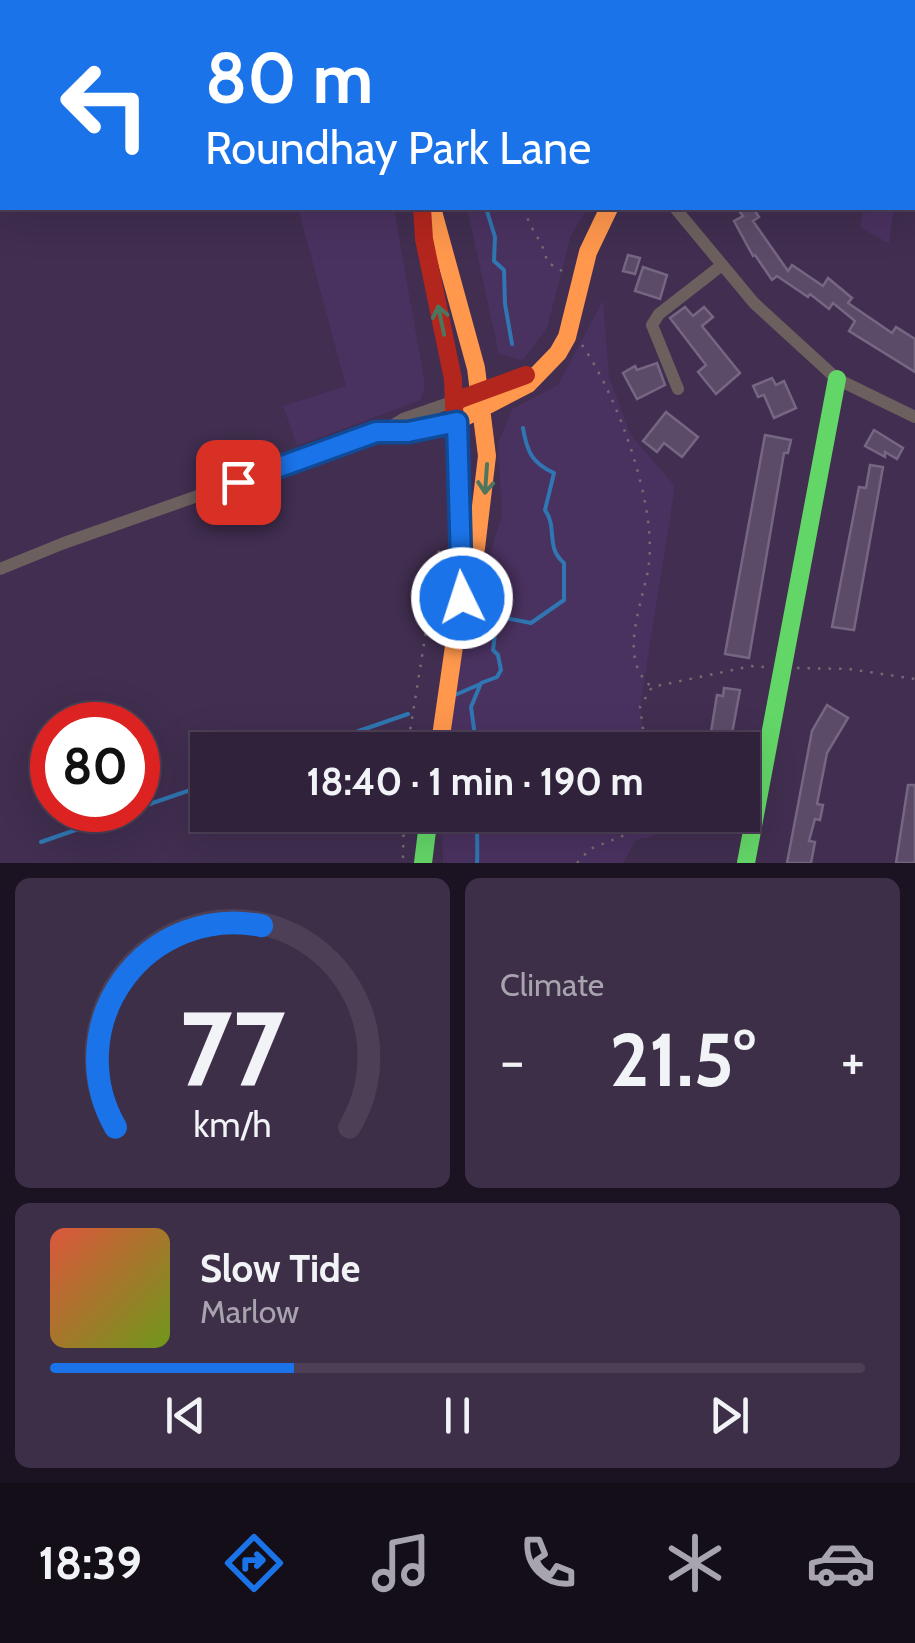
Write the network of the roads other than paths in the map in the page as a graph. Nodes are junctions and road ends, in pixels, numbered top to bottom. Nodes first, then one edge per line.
1 (422, 210) edge
2 (433, 210) edge
3 (608, 210) edge
4 (676, 210) edge
5 (722, 264) junction
6 (837, 379) junction
7 (678, 389) dead end
8 (455, 401) junction
9 (481, 401) junction
10 (915, 417) edge
11 (457, 422) junction
12 (384, 430) junction
13 (0, 568) edge
14 (462, 598) junction
15 (441, 732) edge
16 (427, 832) edge
17 (423, 863) edge
18 (746, 863) edge

8 -> 1 main road
2 - 9 main road
3 - 9 main road
4 - 5 street
5 - 6 street
5 - 7 street
6 - 10 street
6 - 18 main road
8 - 9 main road
8 - 11 main road
8 - 12 street
9 - 11 main road
9 -> 14 main road
11 - 12 street
11 - 14 main road
12 - 13 street
14 - 15 main road
16 - 17 main road

